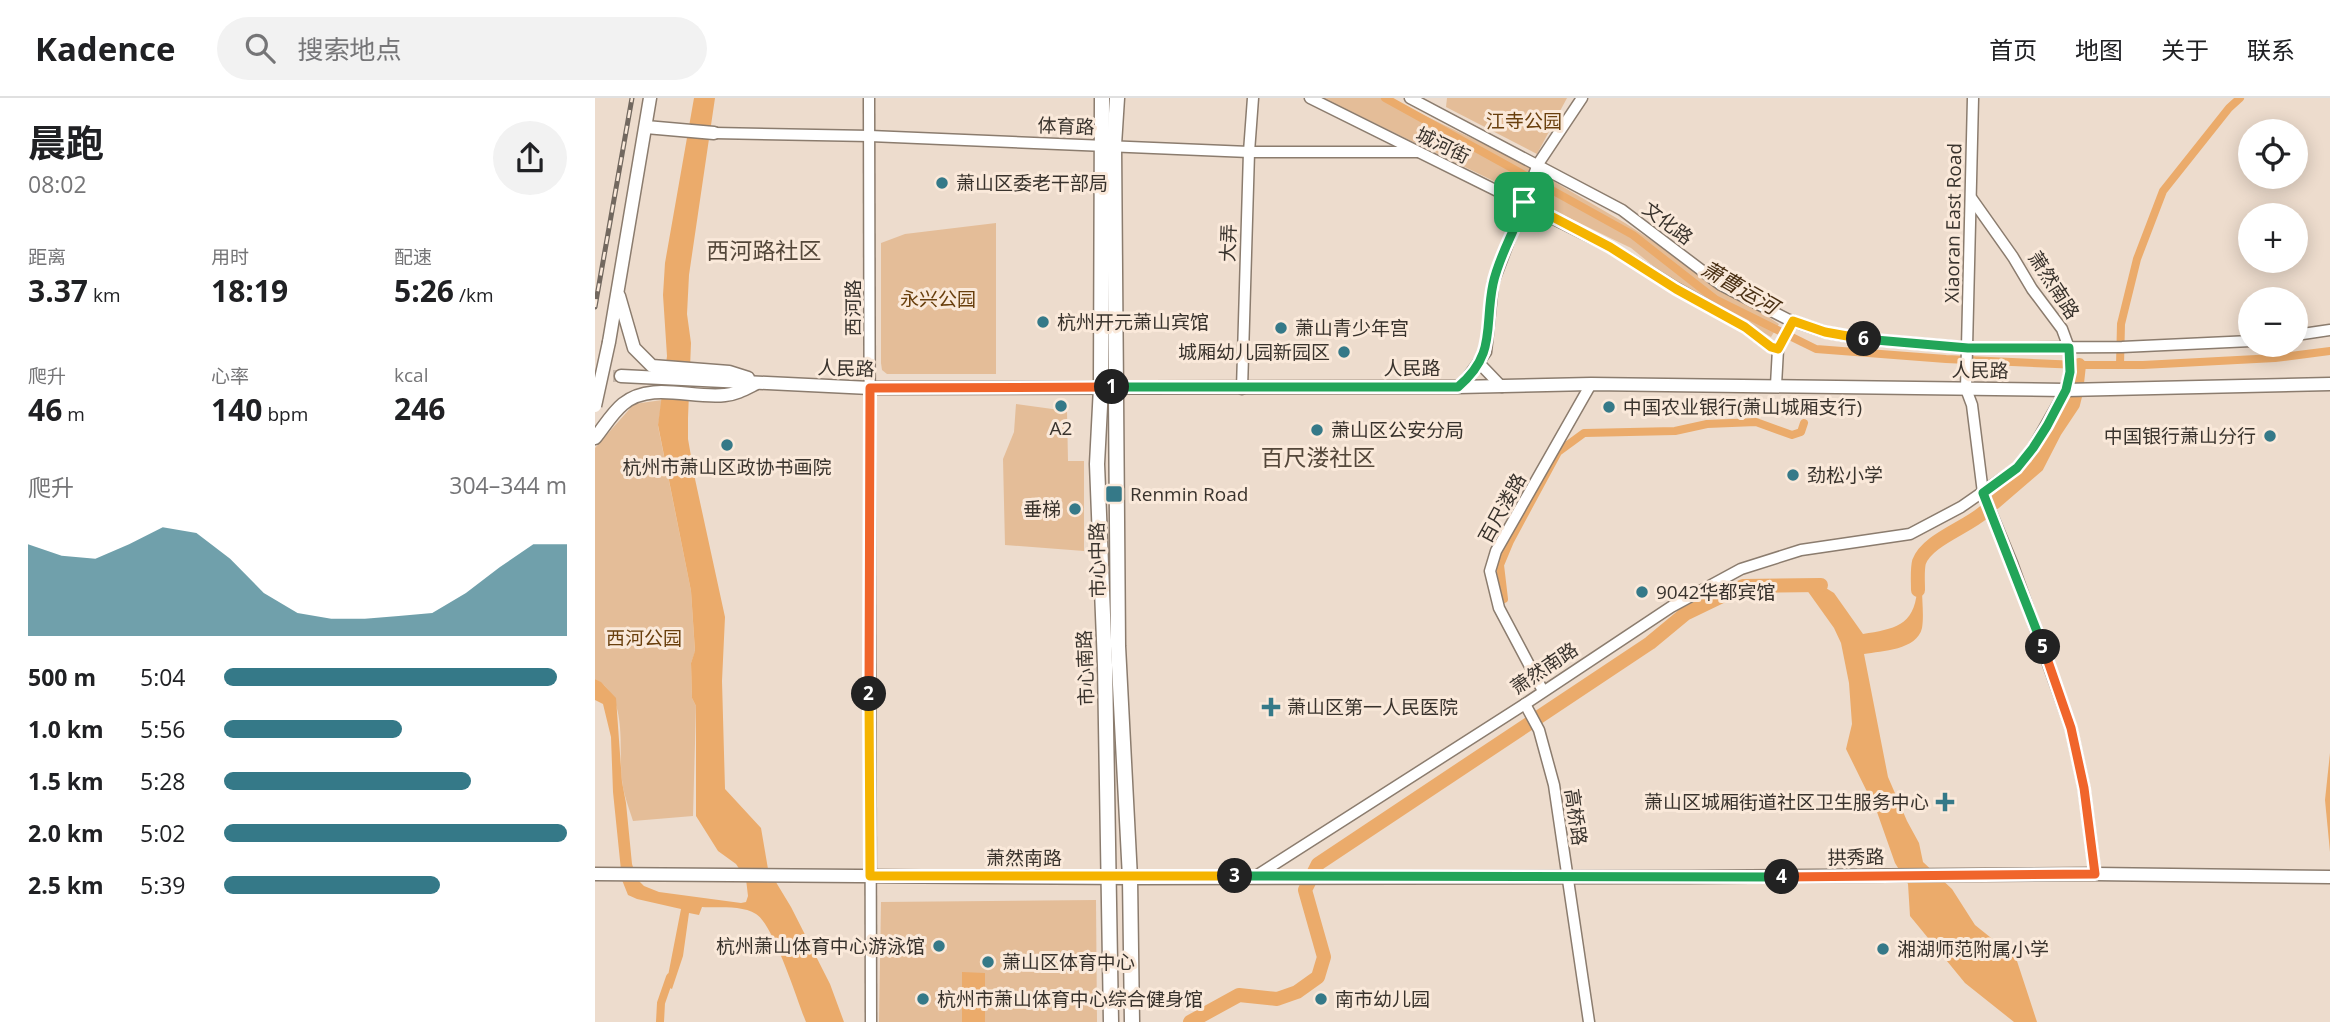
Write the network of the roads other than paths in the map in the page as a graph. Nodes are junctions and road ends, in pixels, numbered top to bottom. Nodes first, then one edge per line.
1 (650, 98) edge
2 (658, 98) edge
3 (869, 98) edge
4 (1102, 98) edge
5 (1117, 98) edge
6 (1252, 98) edge
7 (1310, 98) edge
8 (1410, 98) edge
9 (1582, 98) edge
10 (1973, 98) edge
11 (646, 127) junction
12 (714, 133) joint
13 (870, 136) junction
14 (1109, 145) junction
15 (1249, 152) junction
16 (1417, 152) junction
17 (1538, 163) junction
18 (1972, 199) junction
19 (1522, 207) junction
20 (617, 292) junction
21 (1793, 321) junction
22 (2330, 330) edge
23 (2308, 333) edge
24 (2238, 342) edge
25 (1778, 349) junction
26 (1968, 350) junction
27 (2069, 350) junction
28 (1479, 363) junction
29 (657, 372) junction
30 (621, 376) tunnel mouth
31 (758, 383) junction
32 (1591, 384) junction
33 (2330, 384) edge
34 (1776, 385) junction
35 (1108, 387) junction
36 (1458, 387) junction
37 (1502, 387) junction
38 (870, 388) junction
39 (1241, 388) junction
40 (1966, 389) junction
41 (2066, 390) junction
42 (595, 407) edge
43 (595, 438) edge
44 (1983, 493) junction
45 (1543, 691) junction
46 (1525, 704) junction
47 (595, 874) edge
48 (2095, 874) junction
49 (870, 876) junction
50 (1256, 876) junction
51 (1108, 877) junction
52 (1567, 877) junction
53 (2328, 877) edge
54 (1130, 878) junction
55 (871, 1022) edge
56 (1111, 1022) edge
57 (1132, 1022) edge
58 (1590, 1022) edge

1 - 11 main road
2 - 11 main road
3 - 13 street, 西河路
4 - 14 main road, 市心中路
5 - 14 main road, 市心中路
6 - 15 street, 大弄
7 - 16 street, 城河街
8 - 17 street, 文化路
9 - 17 street
10 - 18 street, Xiaoran East Road
11 - 12 main road
11 - 20 main road
12 - 13 street, 体育路
13 - 14 street, 体育路
13 - 38 street, 西河路
14 - 15 street, 体育路
14 - 35 main road, 市心中路
15 - 16 street, 体育路
15 - 39 street, 大弄
16 - 19 street, 城河街
17 - 19 street
17 - 21 street, 文化路
18 - 26 street, Xiaoran East Road
18 - 27 street, 萧然南路
19 - 25 street, 城河街
19 - 28 street
20 - 29 main road
20 - 42 main road, bridge
21 - 25 street
21 - 26 street, 文化路
22 - 23 street
24 - 27 street, 文化路
25 - 34 street
26 - 27 street, 文化路
26 - 40 street, Xiaoran East Road
27 - 41 street, 萧然南路
28 - 36 street
28 - 37 street
29 - 30 main road, 人民路
29 - 31 main road, 人民路
31 - 38 main road, 人民路
31 - 43 main road
32 - 34 main road, 人民路
32 - 37 main road, 人民路
32 - 45 street, 百尺溇路
33 - 41 main road, 人民路
34 - 40 main road, 人民路
35 - 38 main road, 人民路
35 - 39 main road, 人民路
35 - 51 main road, 市心南路
35 - 54 main road, 市心中路
36 - 37 main road, 人民路
36 - 39 main road, 人民路
38 - 49 street, 西河路
40 - 41 main road, 人民路
40 - 44 street, Xiaoran East Road
41 - 44 street, 萧然南路
44 - 45 street, 萧然南路
44 - 48 street, Xiaoran East Road
45 - 46 street, 萧然南路
46 - 50 street, 萧然南路
46 - 52 street, 高桥路
47 - 49 main road, 萧然南路
48 - 52 main road, 拱秀路
48 - 53 main road, 拱秀路
49 - 51 main road, 萧然南路
49 - 55 street, 西河路
50 - 52 main road, 拱秀路
50 - 54 main road, 萧然南路
51 - 54 main road, 萧然南路
51 - 56 main road, 市心南路
52 - 58 street, 高桥路
54 - 57 main road, 市心中路

